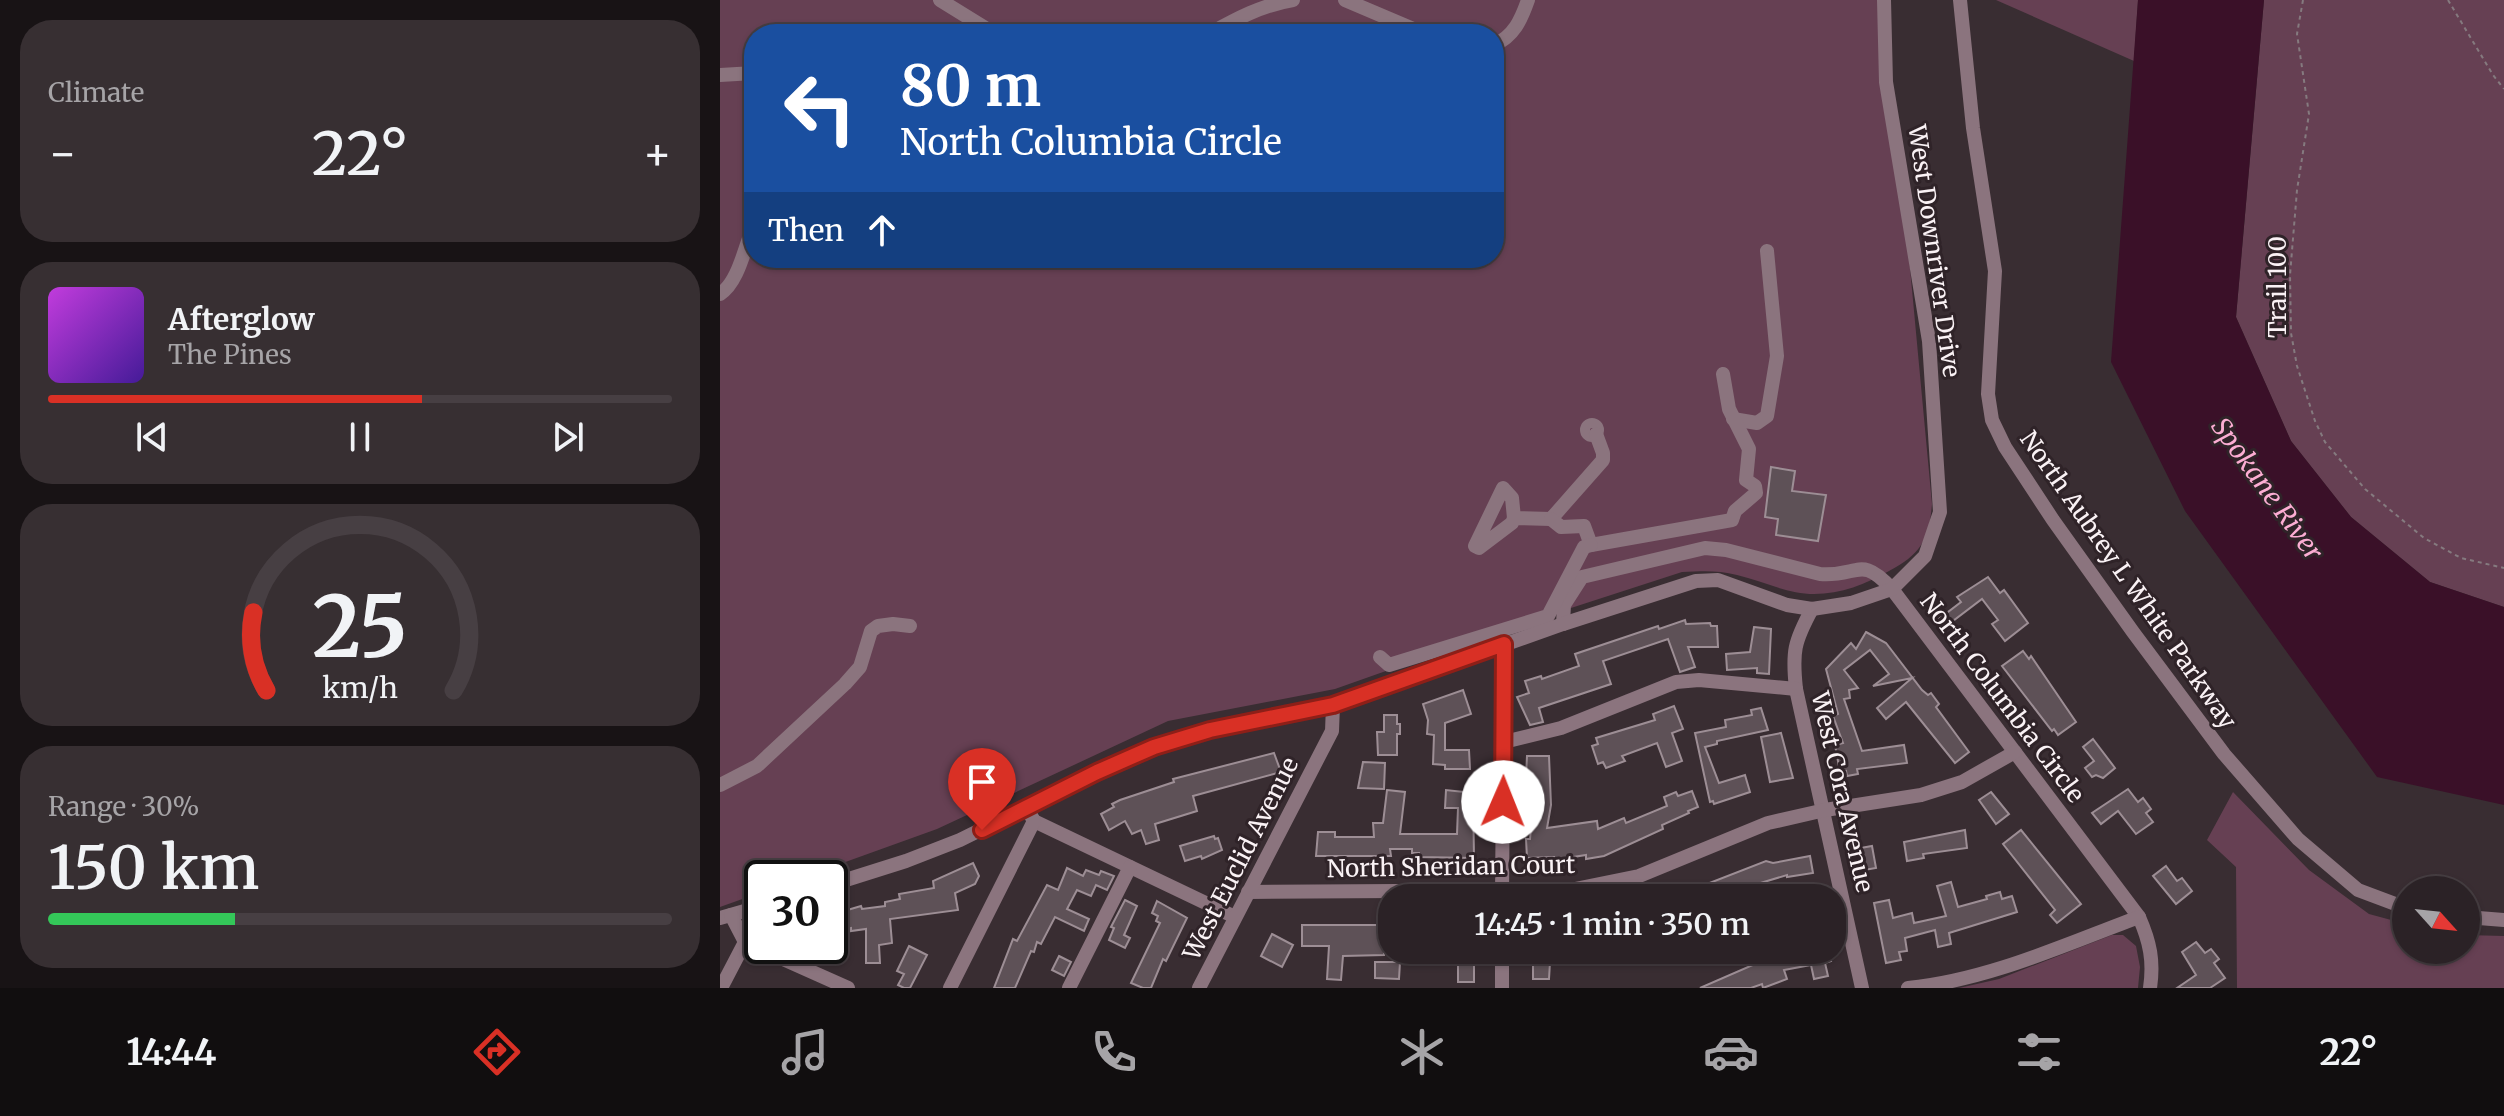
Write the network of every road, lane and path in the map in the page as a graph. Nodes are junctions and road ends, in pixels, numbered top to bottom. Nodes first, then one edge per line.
1 (940, 0) edge
2 (1293, 0) edge
3 (1345, 0) edge
4 (1528, 0) edge
5 (1884, 0) edge
6 (1960, 0) edge
7 (2303, 0) edge
8 (2448, 0) edge
9 (979, 24) edge
10 (1229, 24) edge
11 (1401, 24) edge
12 (1504, 40) edge
13 (744, 74) edge
14 (720, 75) edge
15 (2504, 89) edge
16 (744, 251) edge
17 (1767, 251) dead end
18 (720, 294) edge
19 (1723, 374) dead end
20 (1733, 419) junction
21 (1596, 434) dead end
22 (1514, 518) dead end
23 (1551, 519) junction
24 (1591, 545) junction
25 (2504, 568) edge
26 (1892, 589) junction
27 (1812, 609) junction
28 (1563, 624) junction
29 (910, 626) dead end
30 (1504, 644) junction
31 (1380, 657) dead end
32 (1796, 689) junction
33 (1333, 705) junction
34 (1504, 742) junction
35 (2015, 752) junction
36 (720, 785) edge
37 (1825, 810) junction
38 (1030, 815) junction
39 (1130, 867) junction
40 (848, 879) edge
41 (1502, 884) edge
42 (1600, 884) edge
43 (1248, 892) junction
44 (1378, 894) edge
45 (2392, 903) edge
46 (726, 916) edge
47 (1235, 917) junction
48 (2139, 917) junction
49 (2480, 918) edge
50 (2504, 920) edge
51 (744, 941) edge
52 (744, 944) edge
53 (792, 964) edge
54 (1502, 964) edge
55 (840, 986) edge
56 (721, 988) edge
57 (950, 988) edge
58 (1069, 988) edge
59 (1199, 988) edge
60 (1502, 988) edge
61 (1862, 988) edge
62 (1908, 988) edge
63 (2150, 988) edge

1 - 9 street
2 - 10 street
3 - 11 street
4 - 12 street
5 - 26 street, West Downriver Drive
6 - 45 street, North Aubrey L White Parkway
7 - 25 path, Trail 100
8 - 15 path
13 - 14 street
16 - 18 street
17 - 20 street
19 - 20 street
20 - 24 street
21 - 23 street
22 - 23 street
23 - 24 street
24 - 31 street
26 - 27 street, North Columbia Circle
26 - 28 street
26 - 35 street, North Columbia Circle
27 - 28 street, North Columbia Circle
27 - 32 street, West Cora Avenue
28 - 30 street, North Columbia Circle
29 - 36 street
30 - 33 street, North Columbia Circle
30 - 34 street
32 - 34 street
32 - 37 street, West Cora Avenue
33 - 38 street, North Columbia Circle
33 - 43 street, West Euclid Avenue
34 - 41 street
35 - 37 street, North Sheridan Court
35 - 48 street, North Columbia Circle
37 - 42 street, North Sheridan Court
37 - 61 street, West Cora Avenue
38 - 39 street
38 - 40 street, North Columbia Circle
38 - 57 street
39 - 47 street
39 - 58 street
43 - 44 street, North Sheridan Court
43 - 47 street, West Euclid Avenue
46 - 51 street
47 - 59 street, West Euclid Avenue
48 - 62 street
48 - 63 street, North Columbia Circle
49 - 50 street
52 - 56 street
53 - 55 street
54 - 60 street

